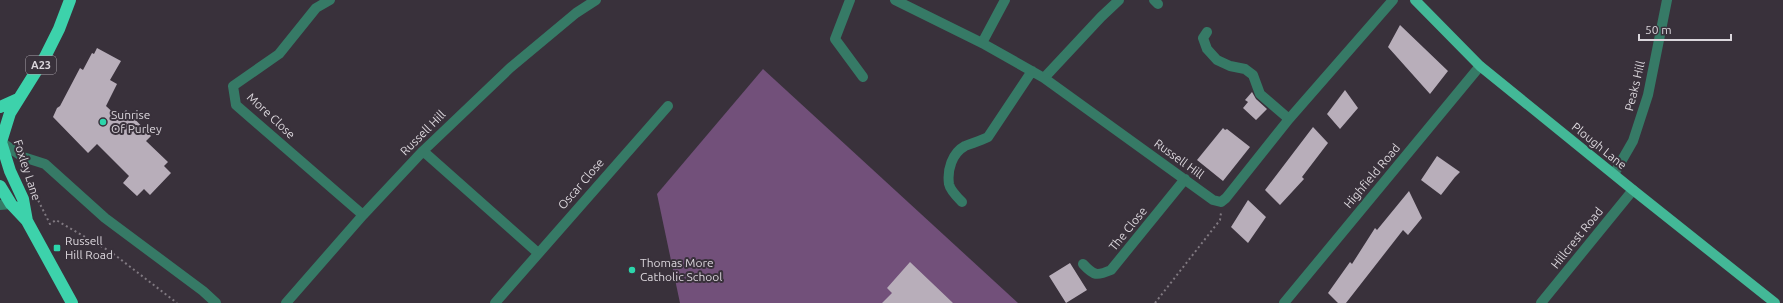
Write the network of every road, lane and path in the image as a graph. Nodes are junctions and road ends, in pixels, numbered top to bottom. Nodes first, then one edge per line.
1 (70, 0) edge
2 (330, 0) edge
3 (596, 0) edge
4 (850, 0) edge
5 (895, 0) edge
6 (1005, 0) edge
7 (1119, 0) edge
8 (1393, 0) edge
9 (1415, 0) edge
10 (1668, 0) edge
11 (1207, 32) dead end
12 (982, 43) junction
13 (1480, 66) junction
14 (1032, 71) junction
15 (863, 77) dead end
16 (1044, 78) junction
17 (18, 99) junction
18 (668, 106) dead end
19 (0, 107) edge
20 (1289, 119) junction
21 (1, 143) edge
22 (423, 150) junction
23 (1614, 174) junction
24 (1185, 179) junction
25 (0, 186) edge
26 (1633, 190) junction
27 (962, 202) dead end
28 (1221, 202) junction
29 (6, 204) edge
30 (363, 215) junction
31 (27, 221) junction
32 (50, 224) dead end
33 (538, 253) junction
34 (1083, 264) dead end
35 (72, 303) edge
36 (177, 303) edge
37 (216, 303) edge
38 (286, 303) edge
39 (495, 303) edge
40 (1155, 303) edge
41 (1284, 303) edge
42 (1541, 303) edge
43 (1775, 303) edge

1 - 17 highway, Foxley Lane / A23
2 - 30 street, More Close
3 - 22 street, Russell Hill
4 - 15 street
5 - 12 street, Russell Hill
6 - 12 street
7 - 16 street
8 - 20 street
9 - 13 main road, Plough Lane
10 - 23 street, Peaks Hill
11 - 20 street
12 - 14 street, Russell Hill
13 - 23 main road, Plough Lane
13 - 41 street, Highfield Road
14 - 16 street, Russell Hill
14 - 27 street
16 - 24 street, Russell Hill
17 - 19 highway, A23
17 - 21 highway, Foxley Lane / A23
18 - 33 street, Oscar Close
20 - 28 street
21 - 31 highway, Foxley Lane
21 - 37 street
22 - 30 street, Russell Hill
22 - 33 street
23 - 26 main road, Plough Lane
24 - 28 street, Russell Hill
24 - 34 street, The Close
25 - 29 highway
26 - 42 street, Hillcrest Road
26 - 43 main road, Plough Lane
28 - 40 path
29 - 31 highway
30 - 38 street, Russell Hill
31 - 35 highway
32 - 36 path
33 - 39 street, Oscar Close

